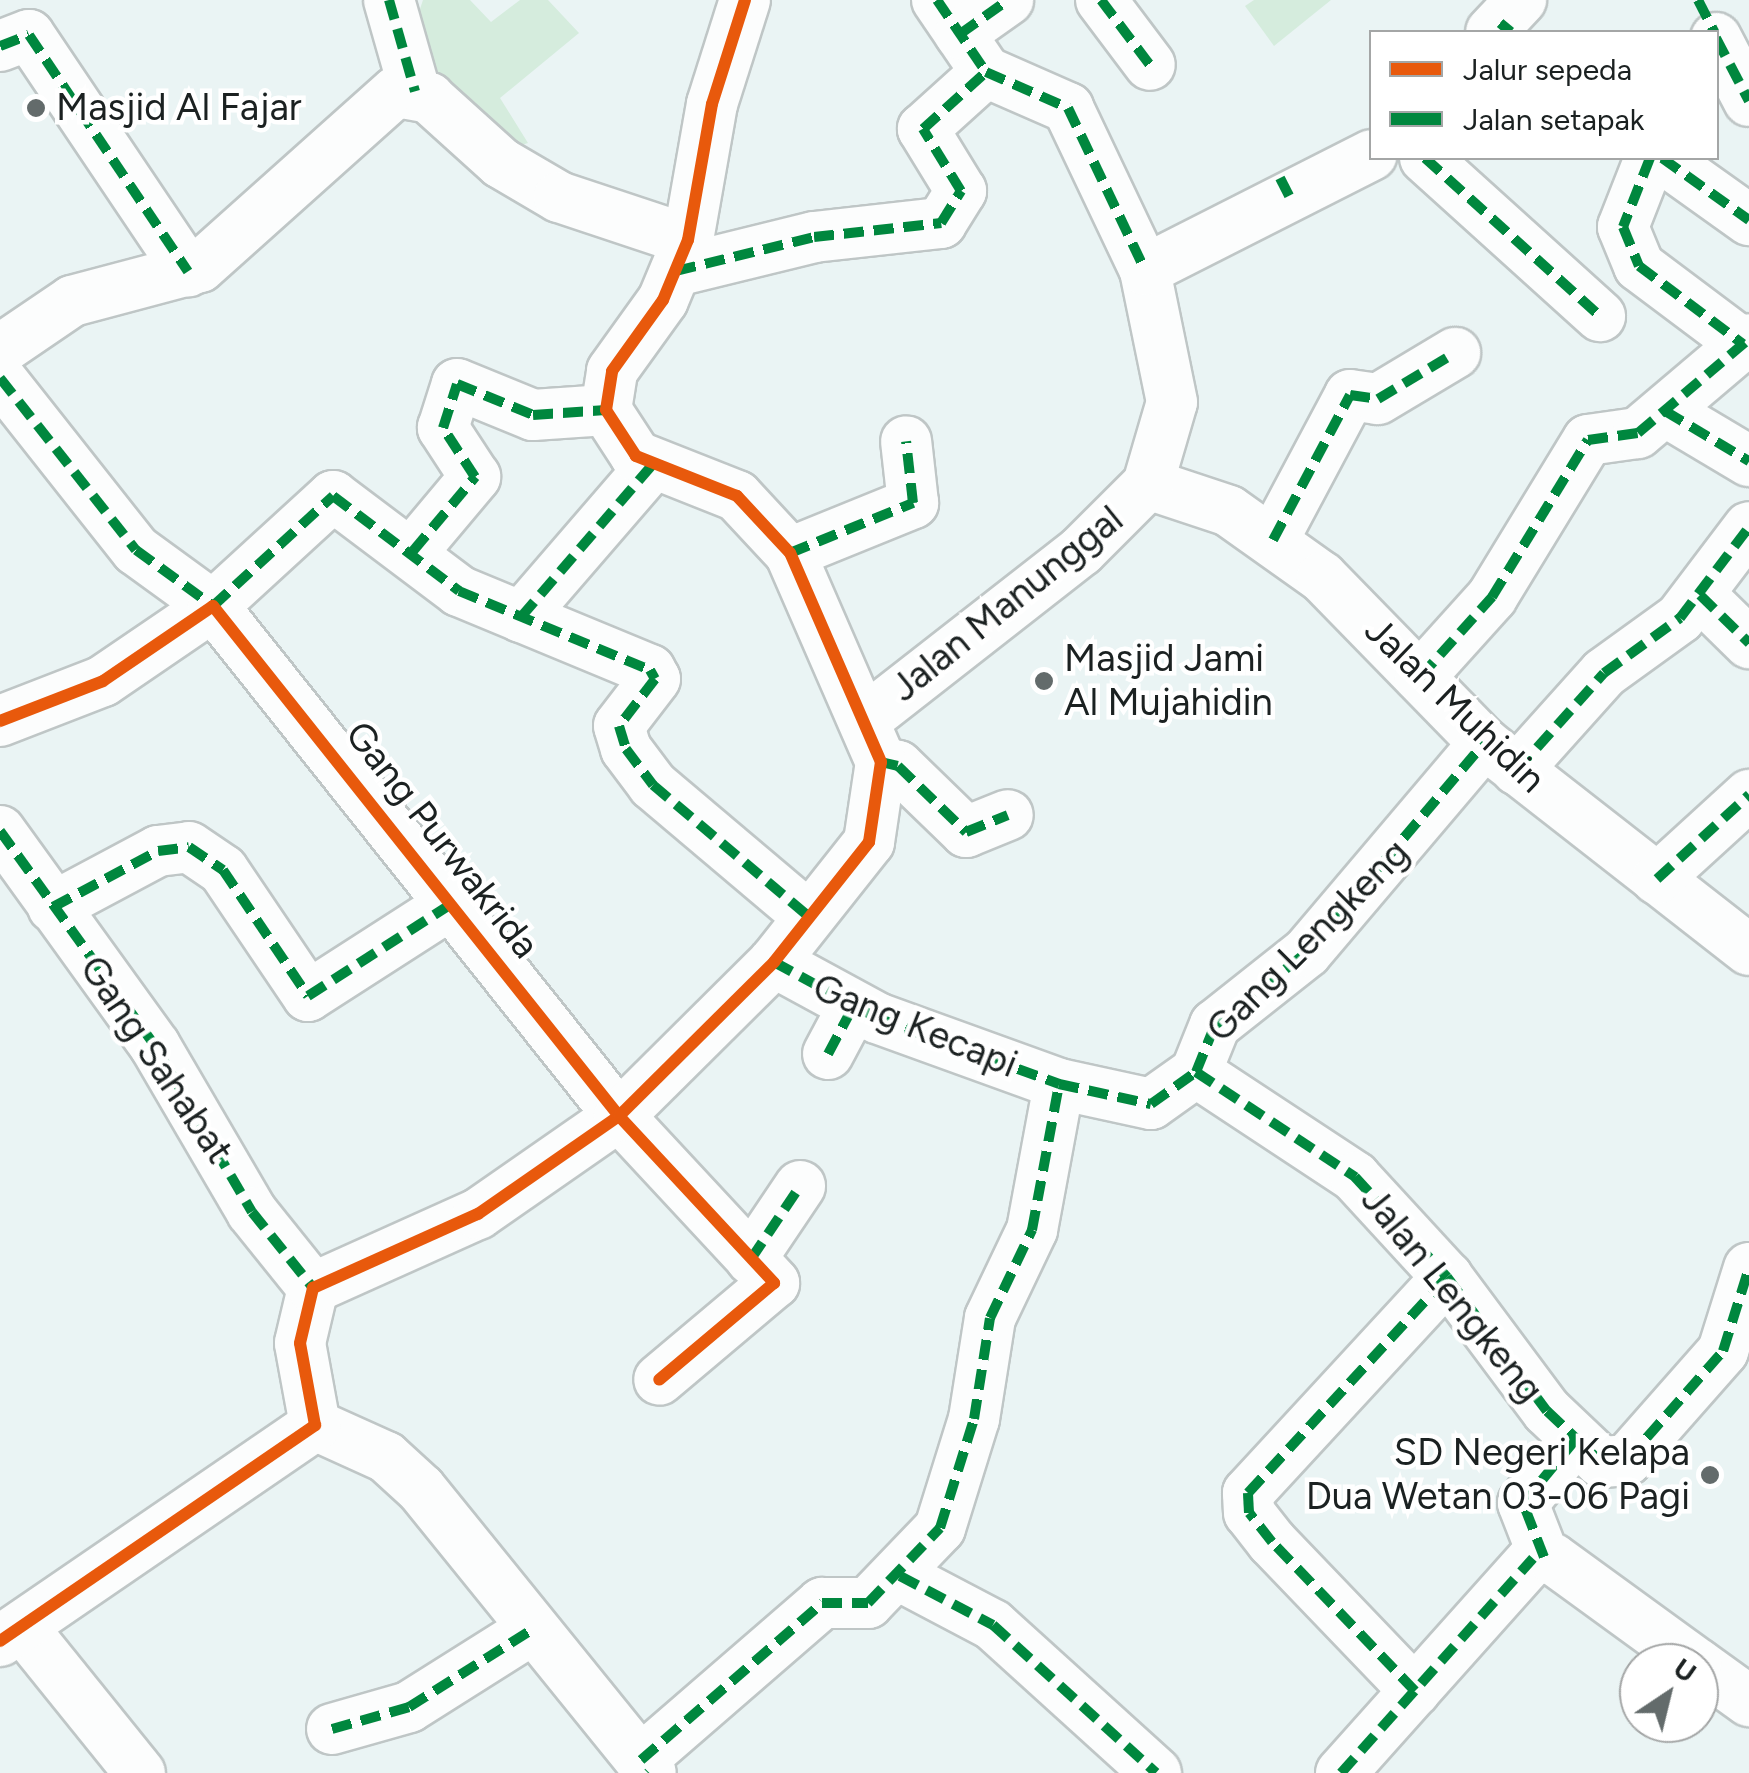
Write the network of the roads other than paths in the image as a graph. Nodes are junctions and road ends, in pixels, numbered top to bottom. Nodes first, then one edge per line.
1 (389, 0) edge
2 (745, 0) edge
3 (1008, 0) edge
4 (1100, 0) edge
5 (1698, 0) edge
6 (1713, 30) edge
7 (961, 35) edge
8 (1719, 43) edge
9 (0, 46) edge
10 (1150, 66) dead end
11 (416, 92) junction
12 (1749, 101) edge
13 (1369, 156) edge
14 (1427, 160) edge
15 (1659, 160) edge
16 (1661, 160) edge
17 (1749, 220) edge
18 (682, 256) junction
19 (1144, 270) junction
20 (188, 272) junction
21 (1600, 316) dead end
22 (1746, 341) edge
23 (0, 350) edge
24 (1456, 353) dead end
25 (0, 378) edge
26 (606, 410) junction
27 (1665, 411) junction
28 (906, 441) dead end
29 (1749, 462) edge
30 (652, 465) junction
31 (1148, 484) junction
32 (1749, 527) edge
33 (1273, 540) junction
34 (413, 552) junction
35 (790, 553) junction
36 (1700, 595) junction
37 (213, 606) junction
38 (522, 617) junction
39 (1749, 643) edge
40 (1420, 676) junction
41 (0, 720) edge
42 (874, 741) junction
43 (1501, 757) junction
44 (1749, 795) edge
45 (1008, 815) dead end
46 (0, 830) edge
47 (1657, 879) junction
48 (453, 903) junction
49 (53, 908) junction
50 (809, 917) junction
51 (1749, 950) edge
52 (774, 962) junction
53 (853, 1007) junction
54 (828, 1054) dead end
55 (1196, 1072) junction
56 (1059, 1084) junction
57 (619, 1116) junction
58 (800, 1186) dead end
59 (751, 1259) junction
60 (1749, 1268) edge
61 (1446, 1277) junction
62 (313, 1288) junction
63 (659, 1380) dead end
64 (315, 1425) junction
65 (1589, 1450) junction
66 (1539, 1558) junction
67 (900, 1576) junction
68 (532, 1629) junction
69 (11, 1634) edge
70 (1666, 1643) edge
71 (1719, 1679) edge
72 (1415, 1691) junction
73 (1749, 1701) edge
74 (332, 1728) dead end
75 (647, 1769) edge
76 (140, 1773) edge
77 (1156, 1773) edge
78 (1340, 1773) edge

1 - 11 street
2 - 18 street
3 - 7 street
4 - 10 street
5 - 6 street
7 - 18 street
7 - 19 street, Jalan Manunggal
8 - 12 street
9 - 20 street
11 - 18 street
11 - 20 street
13 - 19 street
14 - 21 street
15 - 22 street
16 - 17 street
18 - 26 street
19 - 31 street, Jalan Manunggal
20 - 23 street
22 - 27 street
24 - 33 street
25 - 37 street, Gang Purwakrida
26 - 30 street
26 - 34 street
27 - 29 street
27 - 40 street
28 - 35 street
30 - 35 street
30 - 38 street
31 - 33 street, Jalan Muhidin
31 - 42 street, Jalan Manunggal
32 - 36 street, Gang Lengkeng
33 - 40 street, Jalan Muhidin
34 - 37 street
34 - 38 street
35 - 42 street
36 - 39 street
36 - 43 street, Gang Lengkeng
37 - 41 street
37 - 48 street, Gang Purwakrida
38 - 50 street
40 - 43 street, Jalan Muhidin
42 - 45 street
42 - 50 street
43 - 47 street, Jalan Muhidin
43 - 55 street, Gang Lengkeng
44 - 47 street
46 - 49 street, Gang Sahabat
47 - 51 street, Jalan Muhidin
48 - 49 street
48 - 57 street, Gang Purwakrida
49 - 62 street, Gang Sahabat
50 - 52 street
52 - 53 street, Gang Kecapi
52 - 57 street
53 - 54 street
53 - 56 street, Gang Kecapi
55 - 56 street, Gang Lengkeng
55 - 61 street, Jalan Lengkeng
56 - 67 street
57 - 59 street, Gang Purwakrida
57 - 62 street
58 - 59 street
59 - 63 street
60 - 65 street
61 - 65 street, Jalan Lengkeng
61 - 72 street
62 - 64 street
64 - 68 street
64 - 69 street
65 - 66 street
66 - 70 street
66 - 72 street
67 - 75 street
67 - 77 street
68 - 74 street
68 - 75 street
69 - 76 street
71 - 73 street
72 - 78 street

